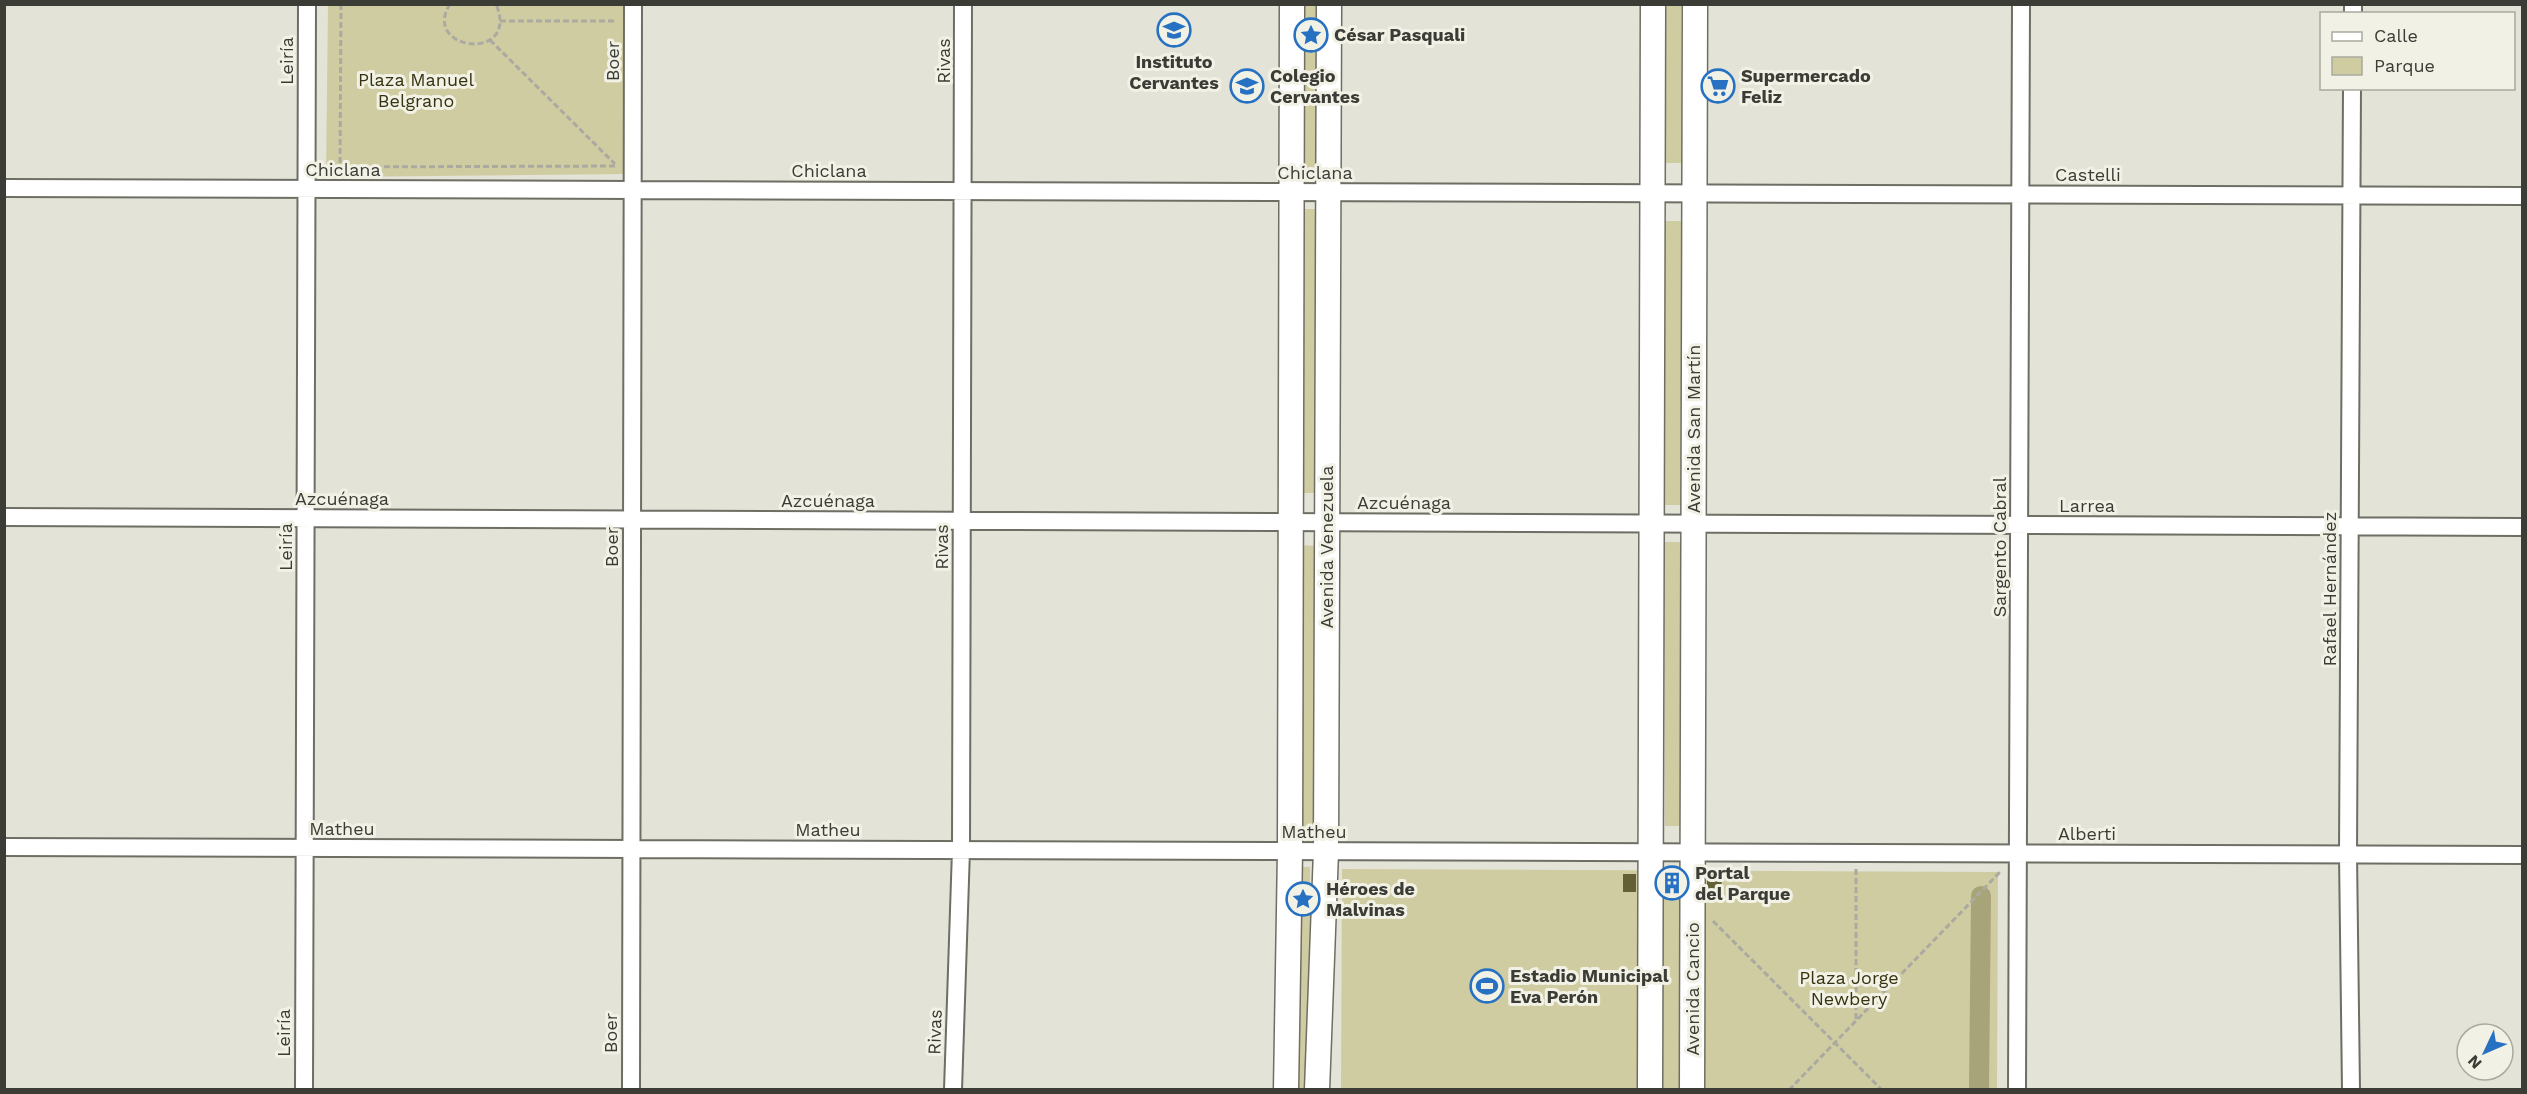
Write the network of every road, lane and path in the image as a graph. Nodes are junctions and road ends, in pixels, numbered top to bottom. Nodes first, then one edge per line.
1 (307, 4) edge
2 (341, 4) edge
3 (450, 4) edge
4 (496, 4) edge
5 (633, 4) edge
6 (963, 4) edge
7 (1292, 4) edge
8 (1329, 4) edge
9 (1653, 4) edge
10 (1695, 4) edge
11 (2021, 4) edge
12 (500, 21) junction
13 (617, 21) dead end
14 (490, 40) junction
15 (2352, 90) edge
16 (617, 166) junction
17 (4, 188) edge
18 (306, 189) junction
19 (633, 190) junction
20 (963, 191) junction
21 (1292, 192) junction
22 (1328, 192) junction
23 (1653, 193) junction
24 (1695, 194) junction
25 (2020, 195) junction
26 (2352, 195) junction
27 (2523, 196) edge
28 (4, 517) edge
29 (305, 518) junction
30 (632, 519) junction
31 (962, 521) junction
32 (1291, 522) junction
33 (1327, 522) junction
34 (1652, 524) junction
35 (1694, 524) junction
36 (2019, 525) junction
37 (2350, 526) junction
38 (2523, 527) edge
39 (4, 848) edge
40 (304, 848) junction
41 (631, 849) junction
42 (961, 850) junction
43 (1290, 851) junction
44 (1326, 851) junction
45 (1652, 852) junction
46 (1693, 853) junction
47 (1856, 853) junction
48 (2018, 854) junction
49 (2348, 855) junction
50 (2523, 855) edge
51 (1693, 901) junction
52 (1856, 1020) junction
53 (1835, 1042) junction
54 (304, 1089) edge
55 (631, 1089) edge
56 (953, 1089) edge
57 (1286, 1089) edge
58 (1317, 1089) edge
59 (1650, 1089) edge
60 (1692, 1089) edge
61 (1789, 1089) edge
62 (1882, 1089) edge
63 (2017, 1089) edge
64 (2351, 1089) edge

1 - 18 street, Leiría
2 - 16 path
3 - 14 path
4 - 12 path
5 - 19 street, Boer
6 - 20 street, Rivas
7 - 21 street, Avenida Venezuela
8 - 22 street, Avenida Venezuela
9 - 23 street
10 - 24 street, Avenida San Martín
11 - 25 street, Sargento Cabral
12 - 13 path
12 - 14 path
14 - 16 path
15 - 26 street, Rafael Hernández
16 - 19 path
17 - 18 street, Chiclana
18 - 19 street, Chiclana
18 - 29 street, Leiría
19 - 20 street, Chiclana
19 - 30 street, Boer
20 - 21 street, Chiclana
20 - 31 street, Rivas
21 - 22 street, Chiclana
21 - 32 street, Avenida Venezuela
22 - 23 street, Chiclana
22 - 33 street, Avenida Venezuela
23 - 24 street, Castelli
23 - 34 street
24 - 25 street, Castelli
24 - 35 street, Avenida San Martín
25 - 26 street, Castelli
25 - 36 street, Sargento Cabral
26 - 27 street, Castelli
26 - 37 street, Rafael Hernández
28 - 29 street, Azcuénaga
29 - 30 street, Azcuénaga
29 - 40 street, Leiría
30 - 31 street, Azcuénaga
30 - 41 street, Boer
31 - 32 street, Azcuénaga
31 - 42 street, Rivas
32 - 33 street, Azcuénaga
32 - 43 street, Avenida Venezuela
33 - 34 street, Azcuénaga
33 - 44 street, Avenida Venezuela
34 - 35 street, Larrea
34 - 45 street
35 - 36 street, Larrea
35 - 46 street, Avenida San Martín
36 - 37 street, Larrea
36 - 48 street, Sargento Cabral
37 - 38 street, Larrea
37 - 49 street, Rafael Hernández
39 - 40 street, Matheu
40 - 41 street, Matheu
40 - 54 street, Leiría
41 - 42 street, Matheu
41 - 55 street, Boer
42 - 43 street, Matheu
42 - 56 street, Rivas
43 - 44 street, Matheu
43 - 57 street, Avenida Venezuela
44 - 45 street, Matheu
44 - 58 street, Avenida Venezuela
45 - 46 street, Alberti
45 - 59 street
46 - 47 street, Alberti
46 - 51 street, Avenida Cancio
47 - 48 street, Alberti
47 - 52 path
48 - 49 street, Alberti
48 - 52 path
48 - 63 street, Sargento Cabral
49 - 50 street, Alberti
49 - 64 street, Rafael Hernández
51 - 53 path
51 - 60 street, Avenida Cancio
52 - 53 path
53 - 61 path
53 - 62 path

